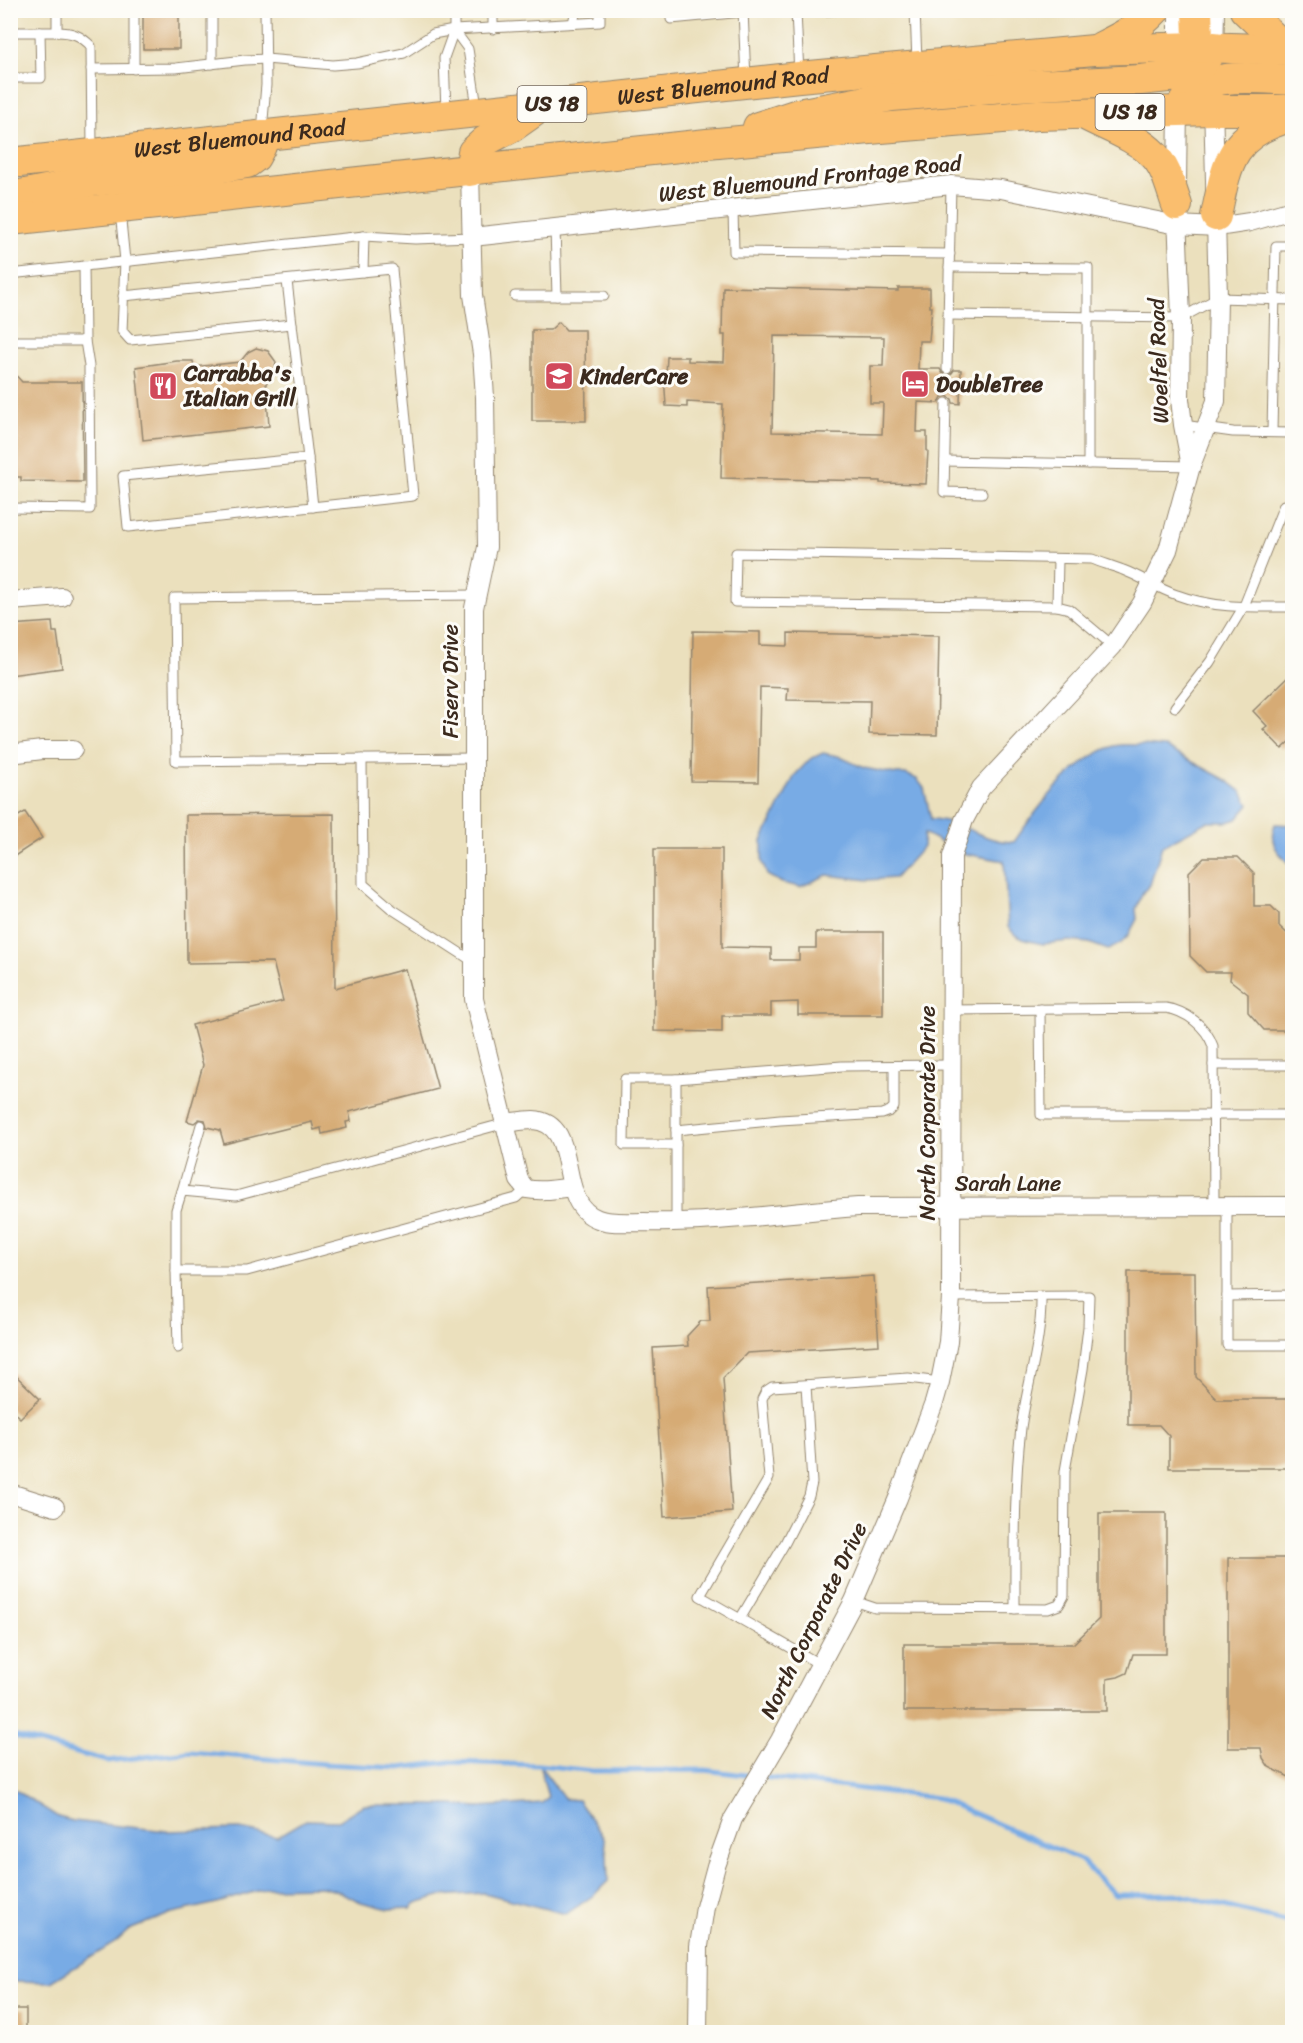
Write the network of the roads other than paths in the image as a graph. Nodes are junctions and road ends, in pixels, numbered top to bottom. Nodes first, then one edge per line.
1 (57, 10) edge
2 (134, 10) edge
3 (212, 10) edge
4 (265, 10) edge
5 (454, 10) edge
6 (493, 10) edge
7 (576, 10) edge
8 (600, 10) edge
9 (671, 10) edge
10 (851, 10) edge
11 (915, 10) edge
12 (1155, 10) edge
13 (1178, 10) edge
14 (1197, 10) edge
15 (1215, 10) edge
16 (1245, 10) edge
17 (743, 11) edge
18 (795, 11) edge
19 (573, 23) junction
20 (493, 28) junction
21 (454, 30) junction
22 (10, 32) edge
23 (40, 32) junction
24 (57, 32) junction
25 (1094, 50) junction
26 (1290, 50) edge
27 (266, 59) junction
28 (212, 64) junction
29 (917, 66) junction
30 (91, 69) junction
31 (134, 69) junction
32 (1199, 70) junction
33 (799, 76) junction
34 (10, 78) edge
35 (1293, 80) edge
36 (747, 82) junction
37 (544, 105) junction
38 (1293, 110) edge
39 (1178, 111) junction
40 (477, 112) junction
41 (1082, 114) junction
42 (446, 115) junction
43 (1293, 117) edge
44 (262, 135) junction
45 (706, 144) junction
46 (92, 154) junction
47 (10, 163) edge
48 (470, 171) junction
49 (951, 185) junction
50 (10, 196) edge
51 (120, 208) junction
52 (733, 209) junction
53 (1293, 210) edge
54 (1177, 215) junction
55 (10, 220) edge
56 (1216, 222) junction
57 (555, 228) junction
58 (364, 236) junction
59 (472, 237) junction
60 (1293, 246) edge
61 (950, 254) junction
62 (126, 261) junction
63 (84, 266) junction
64 (949, 267) junction
65 (363, 272) junction
66 (10, 274) edge
67 (287, 281) junction
68 (515, 296) dead end
69 (556, 296) junction
70 (604, 296) dead end
71 (123, 297) junction
72 (1218, 298) junction
73 (1275, 299) junction
74 (1293, 300) edge
75 (948, 315) junction
76 (1088, 317) junction
77 (1181, 318) junction
78 (292, 324) junction
79 (10, 341) edge
80 (85, 341) junction
81 (947, 369) dead end
82 (946, 403) dead end
83 (1183, 425) junction
84 (1206, 428) junction
85 (1272, 432) junction
86 (1293, 433) edge
87 (308, 458) junction
88 (945, 461) junction
89 (1088, 464) junction
90 (1191, 466) junction
91 (982, 493) dead end
92 (1293, 505) edge
93 (313, 507) junction
94 (10, 508) edge
95 (1058, 559) junction
96 (1152, 585) junction
97 (476, 596) junction
98 (62, 597) dead end
99 (10, 601) edge
100 (1057, 606) junction
101 (1244, 606) junction
102 (1293, 607) edge
103 (1113, 646) junction
104 (1175, 707) dead end
105 (73, 750) dead end
106 (10, 754) edge
107 (474, 758) junction
108 (362, 759) junction
109 (474, 962) junction
110 (1040, 1009) junction
111 (951, 1010) junction
112 (950, 1065) junction
113 (1213, 1065) junction
114 (1293, 1065) edge
115 (894, 1066) junction
116 (676, 1079) junction
117 (1213, 1114) junction
118 (1293, 1115) edge
119 (506, 1123) junction
120 (201, 1125) dead end
121 (676, 1130) junction
122 (676, 1145) junction
123 (572, 1187) junction
124 (526, 1189) junction
125 (182, 1191) junction
126 (1220, 1206) junction
127 (1293, 1206) edge
128 (951, 1207) junction
129 (676, 1223) junction
130 (176, 1272) junction
131 (1293, 1295) edge
132 (1041, 1296) junction
133 (1227, 1296) junction
134 (951, 1297) junction
135 (1293, 1345) edge
136 (178, 1348) dead end
137 (940, 1382) junction
138 (806, 1385) junction
139 (10, 1493) edge
140 (55, 1507) dead end
141 (854, 1601) junction
142 (1015, 1609) junction
143 (740, 1619) junction
144 (821, 1665) junction
145 (698, 2032) edge

1 - 24 lane
2 - 31 lane
3 - 28 lane
4 - 27 lane
5 - 21 lane
6 - 20 lane
7 - 19 lane
8 - 19 lane
9 - 17 lane
10 - 18 lane
11 - 29 lane
12 - 25 main road
13 - 32 street, Woelfel Road
14 - 32 main road
15 - 32 street, Woelfel Road
16 - 26 main road
17 - 36 lane
18 - 33 lane
19 - 20 lane
20 - 21 lane
21 - 27 lane
21 - 40 lane
21 - 42 lane
22 - 23 lane
23 - 24 lane
23 - 34 lane
24 - 30 lane
25 - 29 main road, West Bluemound Road / US 18
25 - 32 main road, West Bluemound Road / US 18
26 - 32 main road, West Bluemound Road / US 18
27 - 28 lane
27 - 44 lane
28 - 31 lane
29 - 33 main road, West Bluemound Road / US 18
30 - 31 lane
30 - 46 lane
32 - 35 main road
32 - 38 main road, West Bluemound Road / US 18
32 - 39 main road
32 - 45 main road
32 - 56 street, Woelfel Road
33 - 36 main road, West Bluemound Road / US 18
36 - 37 main road, West Bluemound Road / US 18
37 - 40 main road, West Bluemound Road / US 18
37 - 48 main road
39 - 41 main road, US 18
39 - 54 street, Woelfel Road
40 - 42 main road, West Bluemound Road / US 18
41 - 45 main road, US 18
41 - 54 main road
42 - 44 main road, West Bluemound Road / US 18
43 - 56 main road
44 - 46 main road, West Bluemound Road / US 18
44 - 50 main road
45 - 48 main road, US 18
46 - 47 main road, West Bluemound Road / US 18
48 - 51 main road, US 18
48 - 59 street, Fiserv Drive
49 - 52 street, West Bluemound Frontage Road
49 - 54 street, West Bluemound Frontage Road
49 - 61 lane
51 - 55 main road, US 18
51 - 62 lane
52 - 57 street, West Bluemound Frontage Road
52 - 61 lane
53 - 56 street, West Bluemound Frontage Road
54 - 56 street, West Bluemound Frontage Road
54 - 77 street, Woelfel Road
56 - 72 street, Woelfel Road
57 - 59 street, West Bluemound Frontage Road
57 - 69 lane
58 - 59 lane
58 - 62 lane
58 - 65 lane
59 - 97 street, Fiserv Drive
60 - 73 lane
61 - 64 lane
62 - 63 lane
62 - 71 lane
63 - 66 lane
63 - 80 lane
64 - 75 lane
64 - 76 lane
65 - 67 lane
65 - 93 lane
67 - 71 lane
67 - 78 lane
68 - 69 lane
69 - 70 lane
71 - 78 lane
72 - 73 lane
72 - 77 lane
72 - 84 street, Woelfel Road
73 - 74 lane
73 - 85 lane
75 - 76 lane
75 - 81 lane
76 - 77 lane
76 - 89 lane
77 - 83 street, Woelfel Road
78 - 87 lane
79 - 80 lane
80 - 94 lane
82 - 88 lane
83 - 84 lane
83 - 90 street, Woelfel Road
84 - 85 lane
84 - 90 street, Woelfel Road
85 - 86 lane
87 - 93 lane
87 - 93 lane
88 - 89 lane
88 - 91 lane
89 - 90 lane
90 - 96 street, North Corporate Drive
92 - 101 lane
95 - 96 lane
95 - 100 lane
95 - 100 lane
96 - 101 lane
96 - 103 street, North Corporate Drive
97 - 107 street, Fiserv Drive
97 - 108 lane
98 - 99 street
100 - 103 lane
101 - 102 lane
101 - 104 lane
103 - 111 street, North Corporate Drive
105 - 106 street
107 - 108 lane
107 - 109 street, Fiserv Drive
108 - 109 lane
109 - 119 street, Fiserv Drive
110 - 111 lane
110 - 113 lane
110 - 117 lane
111 - 112 street, North Corporate Drive
112 - 115 lane
112 - 128 street, North Corporate Drive
113 - 114 lane
113 - 117 lane
115 - 116 lane
115 - 121 lane
116 - 121 lane
116 - 122 lane
117 - 118 lane
117 - 126 lane
119 - 123 street
119 - 124 street, Fiserv Drive
119 - 125 lane
120 - 125 lane
121 - 122 lane
122 - 129 lane
123 - 124 street
123 - 129 street, Sarah Lane
124 - 130 lane
125 - 130 lane
126 - 127 street, Sarah Lane
126 - 128 street, Sarah Lane
126 - 133 lane
128 - 129 street, Sarah Lane
128 - 134 street, North Corporate Drive
130 - 136 lane
131 - 133 lane
132 - 134 lane
132 - 142 lane
132 - 142 lane
133 - 135 lane
134 - 137 street, North Corporate Drive
137 - 138 lane
137 - 141 street, North Corporate Drive
138 - 143 lane
138 - 143 lane
139 - 140 street
141 - 142 lane
141 - 144 street, North Corporate Drive
143 - 144 lane
144 - 145 street, North Corporate Drive

